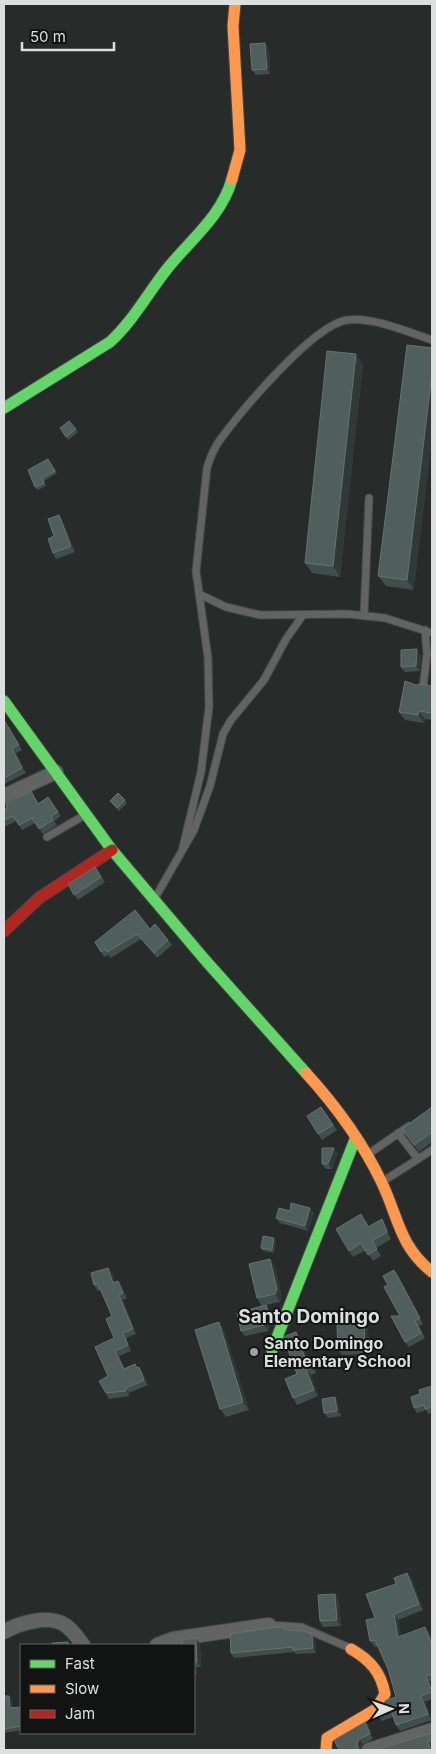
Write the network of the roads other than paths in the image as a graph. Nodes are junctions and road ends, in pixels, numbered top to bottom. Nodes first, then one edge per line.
1 (235, 4) edge
2 (432, 340) edge
3 (4, 408) edge
4 (369, 498) dead end
5 (199, 594) junction
6 (302, 614) junction
7 (364, 616) junction
8 (429, 632) edge
9 (423, 688) edge
10 (4, 703) edge
11 (56, 772) junction
12 (4, 796) edge
13 (85, 815) junction
14 (47, 837) dead end
15 (112, 850) junction
16 (182, 851) junction
17 (154, 900) junction
18 (4, 931) edge
19 (419, 1119) edge
20 (398, 1133) junction
21 (356, 1137) junction
22 (432, 1150) edge
23 (366, 1155) junction
24 (418, 1159) junction
25 (382, 1183) junction
26 (432, 1272) edge
27 (272, 1350) dead end
28 (269, 1626) joint
29 (4, 1632) edge
30 (82, 1644) edge
31 (159, 1644) edge
32 (351, 1649) joint
33 (432, 1730) edge
34 (326, 1750) edge
35 (369, 1750) edge

1 - 3 street
2 - 5 lane
4 - 7 lane
5 - 6 lane
5 - 16 lane
6 - 7 lane
6 - 16 lane
7 - 8 lane
8 - 9 lane
10 - 11 street
11 - 12 street
11 - 13 street
13 - 14 lane
13 - 15 street
15 - 17 street
15 - 18 street
16 - 17 lane
17 - 21 street
19 - 20 lane
20 - 23 lane
20 - 24 lane
21 - 23 street
21 - 27 street
22 - 24 lane
23 - 25 street
24 - 25 lane
25 - 26 street
28 - 31 street
28 - 32 lane
29 - 30 street
32 - 34 street
33 - 35 street

